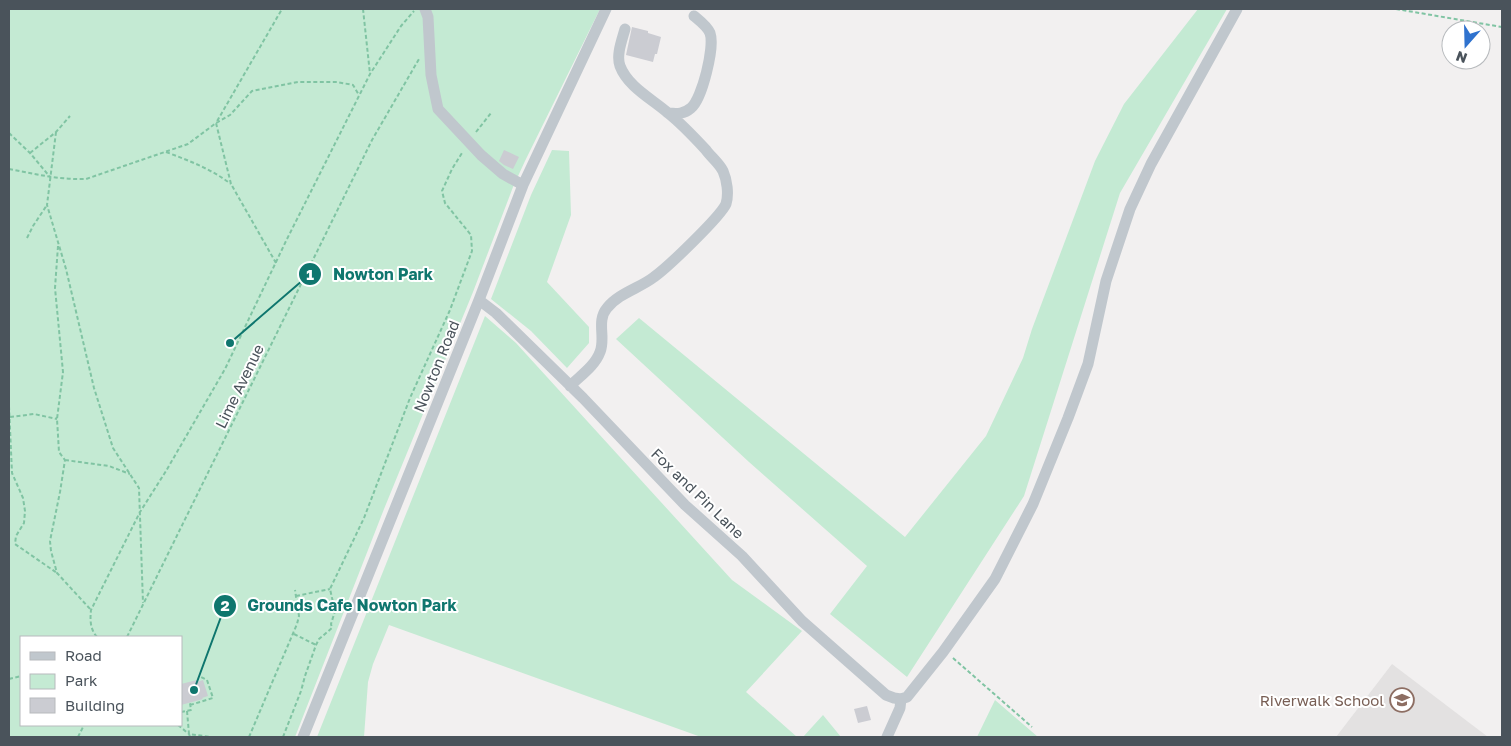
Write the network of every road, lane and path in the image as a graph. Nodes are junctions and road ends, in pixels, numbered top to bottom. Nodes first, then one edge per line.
1 (282, 9) edge
2 (363, 9) edge
3 (416, 9) edge
4 (425, 9) edge
5 (606, 9) edge
6 (1237, 9) edge
7 (1396, 9) edge
8 (694, 16) dead end
9 (1502, 27) edge
10 (625, 29) dead end
11 (420, 57) dead end
12 (370, 74) junction
13 (359, 96) junction
14 (689, 110) junction
15 (491, 113) dead end
16 (669, 113) junction
17 (70, 116) dead end
18 (216, 123) junction
19 (685, 128) junction
20 (56, 132) junction
21 (9, 133) edge
22 (469, 142) junction
23 (165, 152) junction
24 (30, 153) junction
25 (9, 169) edge
26 (50, 177) junction
27 (231, 184) junction
28 (523, 185) junction
29 (47, 206) junction
30 (27, 238) dead end
31 (58, 243) junction
32 (276, 263) junction
33 (479, 300) junction
34 (570, 386) junction
35 (9, 406) edge
36 (9, 417) edge
37 (57, 420) junction
38 (65, 460) junction
39 (130, 474) junction
40 (140, 512) junction
41 (57, 573) junction
42 (330, 589) junction
43 (294, 590) dead end
44 (295, 596) junction
45 (143, 606) junction
46 (91, 610) junction
47 (293, 634) junction
48 (96, 636) edge
49 (128, 636) edge
50 (316, 645) junction
51 (941, 655) junction
52 (201, 677) dead end
53 (901, 699) junction
54 (187, 711) junction
55 (182, 712) edge
56 (179, 726) edge
57 (1032, 727) dead end
58 (189, 736) edge
59 (211, 737) edge
60 (249, 737) edge
61 (283, 737) edge
62 (303, 737) edge
63 (886, 737) edge

1 - 18 path
2 - 12 path
3 - 12 path
4 - 22 street
5 - 28 street, Nowton Road
6 - 51 street
7 - 9 path
8 - 14 street
10 - 16 street
11 - 45 path, Lime Avenue
12 - 13 path
13 - 18 path
13 - 32 path
14 - 16 street
14 - 19 street
15 - 22 path
16 - 19 street
17 - 20 path
18 - 23 path
18 - 27 path
19 - 34 street
20 - 24 path
20 - 26 path
21 - 24 path
22 - 28 street
22 - 42 path
23 - 26 path
23 - 27 path
24 - 26 path
25 - 26 path
26 - 29 path
27 - 32 path
28 - 33 street, Nowton Road
29 - 30 path
29 - 31 path
31 - 37 path
31 - 39 path
32 - 40 path
33 - 34 street, Fox and Pin Lane
33 - 62 street, Nowton Road
34 - 53 street, Fox and Pin Lane
35 - 36 path
36 - 37 path
36 - 41 path
37 - 38 path
38 - 39 path
38 - 41 path
39 - 40 path
40 - 45 path
40 - 46 path
41 - 46 path
42 - 44 path
42 - 50 path
43 - 44 path
44 - 47 path
45 - 49 path, Lime Avenue
46 - 48 path
47 - 50 path
47 - 60 path
50 - 61 path
51 - 53 street
51 - 57 path
52 - 54 path
53 - 63 street
54 - 55 path
54 - 58 path
56 - 58 path
58 - 59 path

